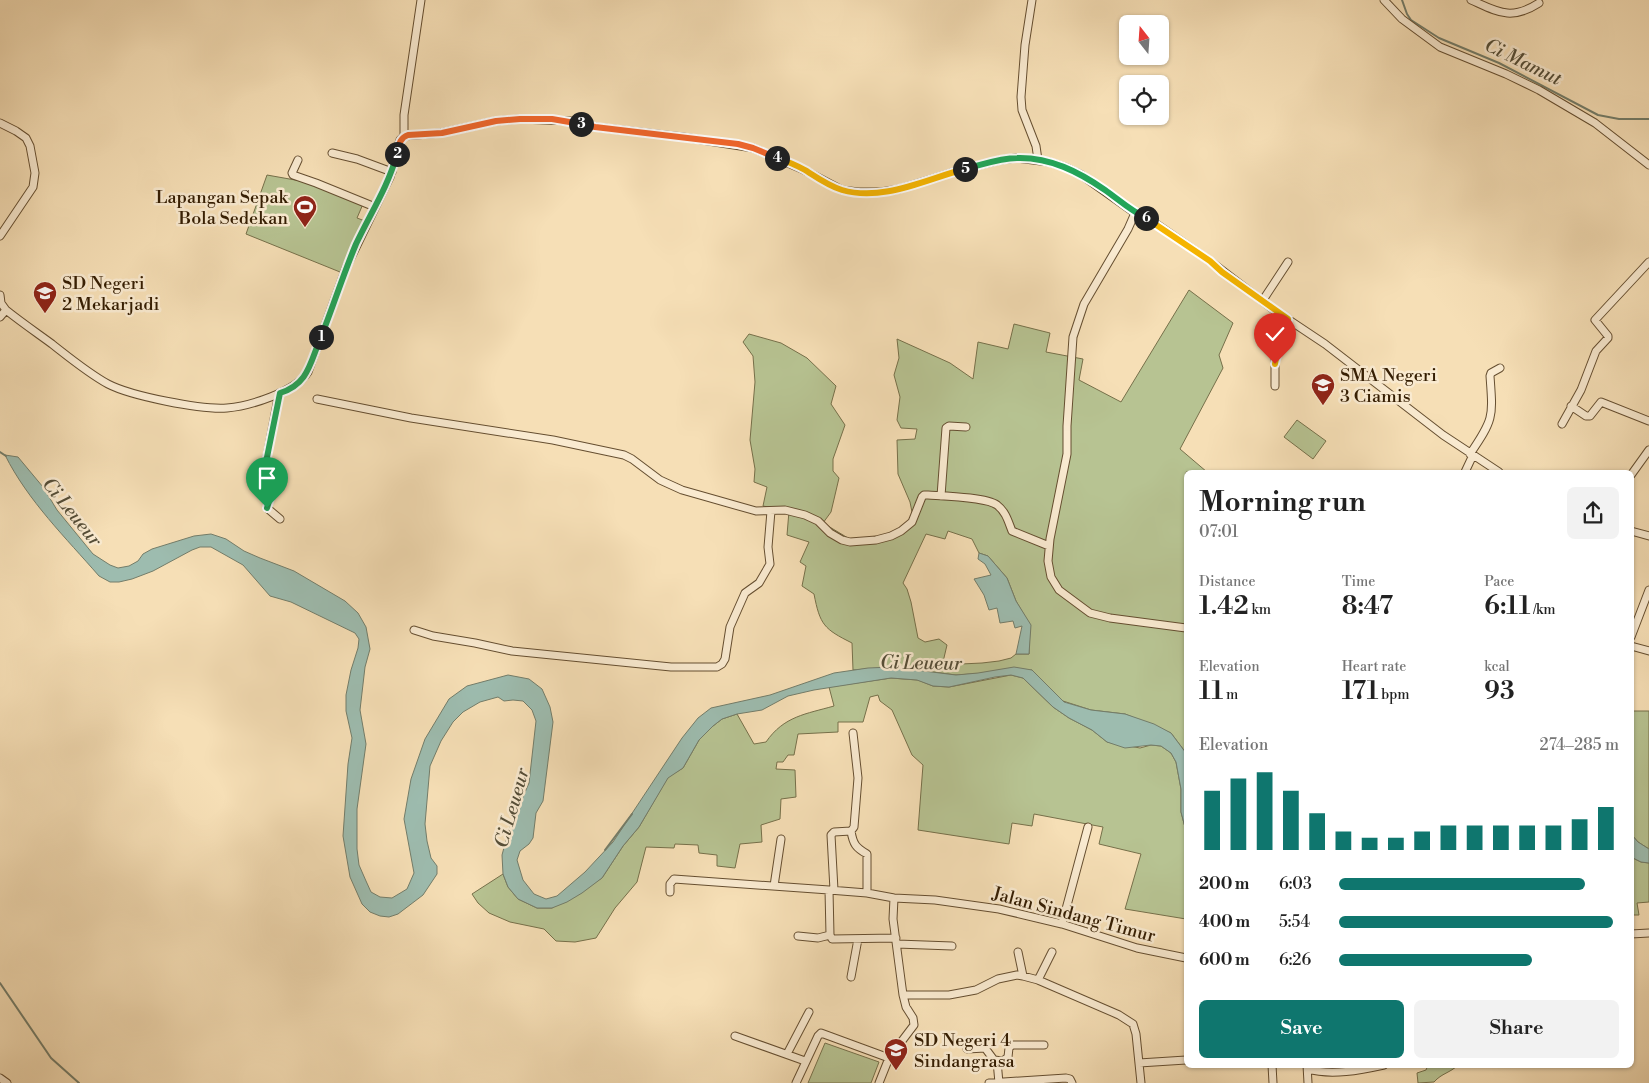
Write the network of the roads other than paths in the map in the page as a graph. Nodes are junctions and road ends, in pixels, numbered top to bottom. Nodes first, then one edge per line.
1 (421, 0) edge
2 (1032, 0) edge
3 (1384, 0) edge
4 (1471, 0) edge
5 (1539, 3) dead end
6 (0, 123) edge
7 (404, 136) junction
8 (332, 153) dead end
9 (298, 160) dead end
10 (1038, 160) junction
11 (1649, 165) edge
12 (392, 172) junction
13 (375, 207) junction
14 (1135, 213) junction
15 (0, 236) edge
16 (1288, 262) dead end
17 (1649, 262) edge
18 (0, 295) edge
19 (1262, 300) junction
20 (6, 310) junction
21 (0, 316) edge
22 (1288, 319) junction
23 (1500, 368) dead end
24 (1275, 386) dead end
25 (280, 393) junction
26 (317, 399) dead end
27 (1571, 406) junction
28 (1649, 421) edge
29 (1562, 424) dead end
30 (966, 427) dead end
31 (1649, 450) edge
32 (1472, 454) junction
33 (1466, 470) edge
34 (1496, 470) edge
35 (1634, 471) edge
36 (940, 496) junction
37 (771, 511) junction
38 (280, 519) dead end
39 (1634, 532) edge
40 (1649, 536) edge
41 (1049, 546) junction
42 (1649, 590) edge
43 (1184, 628) edge
44 (1634, 629) edge
45 (414, 630) dead end
46 (1634, 647) edge
47 (1649, 651) edge
48 (853, 733) dead end
49 (1088, 827) dead end
50 (851, 831) junction
51 (780, 839) dead end
52 (774, 886) junction
53 (831, 890) junction
54 (670, 892) dead end
55 (867, 893) junction
56 (894, 898) junction
57 (1062, 924) junction
58 (1649, 933) edge
59 (1634, 934) edge
60 (830, 935) junction
61 (798, 936) dead end
62 (858, 939) junction
63 (896, 941) junction
64 (952, 946) dead end
65 (1018, 952) dead end
66 (1052, 952) dead end
67 (1184, 958) edge
68 (1023, 976) junction
69 (851, 977) dead end
70 (1038, 980) junction
71 (903, 995) junction
72 (809, 1012) dead end
73 (735, 1036) dead end
74 (1044, 1045) dead end
75 (967, 1049) dead end
76 (787, 1054) junction
77 (889, 1058) junction
78 (806, 1060) junction
79 (1184, 1060) edge
80 (997, 1061) junction
81 (1139, 1063) junction
82 (1272, 1068) edge
83 (1308, 1068) edge
84 (1310, 1068) edge
85 (1364, 1068) edge
86 (0, 1078) edge
87 (7, 1083) edge
88 (796, 1083) edge
89 (879, 1083) edge
90 (989, 1083) edge
91 (999, 1083) edge
92 (1072, 1083) edge
93 (1141, 1083) edge
94 (1273, 1083) edge
95 (1308, 1083) edge

1 - 7 street
2 - 10 street
3 - 11 street
4 - 5 street
6 - 15 street
7 - 10 street
7 - 12 street
8 - 12 street
9 - 13 street
10 - 14 street
12 - 13 street
13 - 25 street
14 - 19 street
14 - 41 street
16 - 19 street
17 - 27 street
18 - 20 street
19 - 22 street
20 - 21 street
20 - 25 street
22 - 24 street
22 - 32 street
23 - 32 street
25 - 38 street
26 - 37 street
27 - 28 street
27 - 29 street
30 - 36 street
31 - 35 street
32 - 33 street
32 - 34 street
36 - 37 street
36 - 41 street
37 - 45 street
39 - 40 street
41 - 43 street
42 - 44 street
46 - 47 street
48 - 50 street
49 - 57 street
50 - 53 street
50 - 55 street
51 - 52 street
52 - 53 street, Jalan Sindang Timur
52 - 54 street, Jalan Sindang Timur
53 - 55 street, Jalan Sindang Timur
53 - 60 street
55 - 56 street, Jalan Sindang Timur
56 - 57 street, Jalan Sindang Timur
56 - 63 street
57 - 67 street, Jalan Sindang Timur
58 - 59 street
60 - 61 street
60 - 62 street
62 - 63 street
62 - 69 street
63 - 64 street
63 - 71 street
65 - 68 street
66 - 70 street
68 - 70 street
68 - 71 street
70 - 81 street
71 - 77 street
72 - 76 street
73 - 76 street
74 - 80 street
75 - 80 street
76 - 78 street
77 - 78 street
77 - 89 street
78 - 88 street
79 - 81 street
80 - 91 street
81 - 93 street
82 - 94 street
83 - 95 street
84 - 85 street
86 - 87 street
90 - 91 street
91 - 92 street

